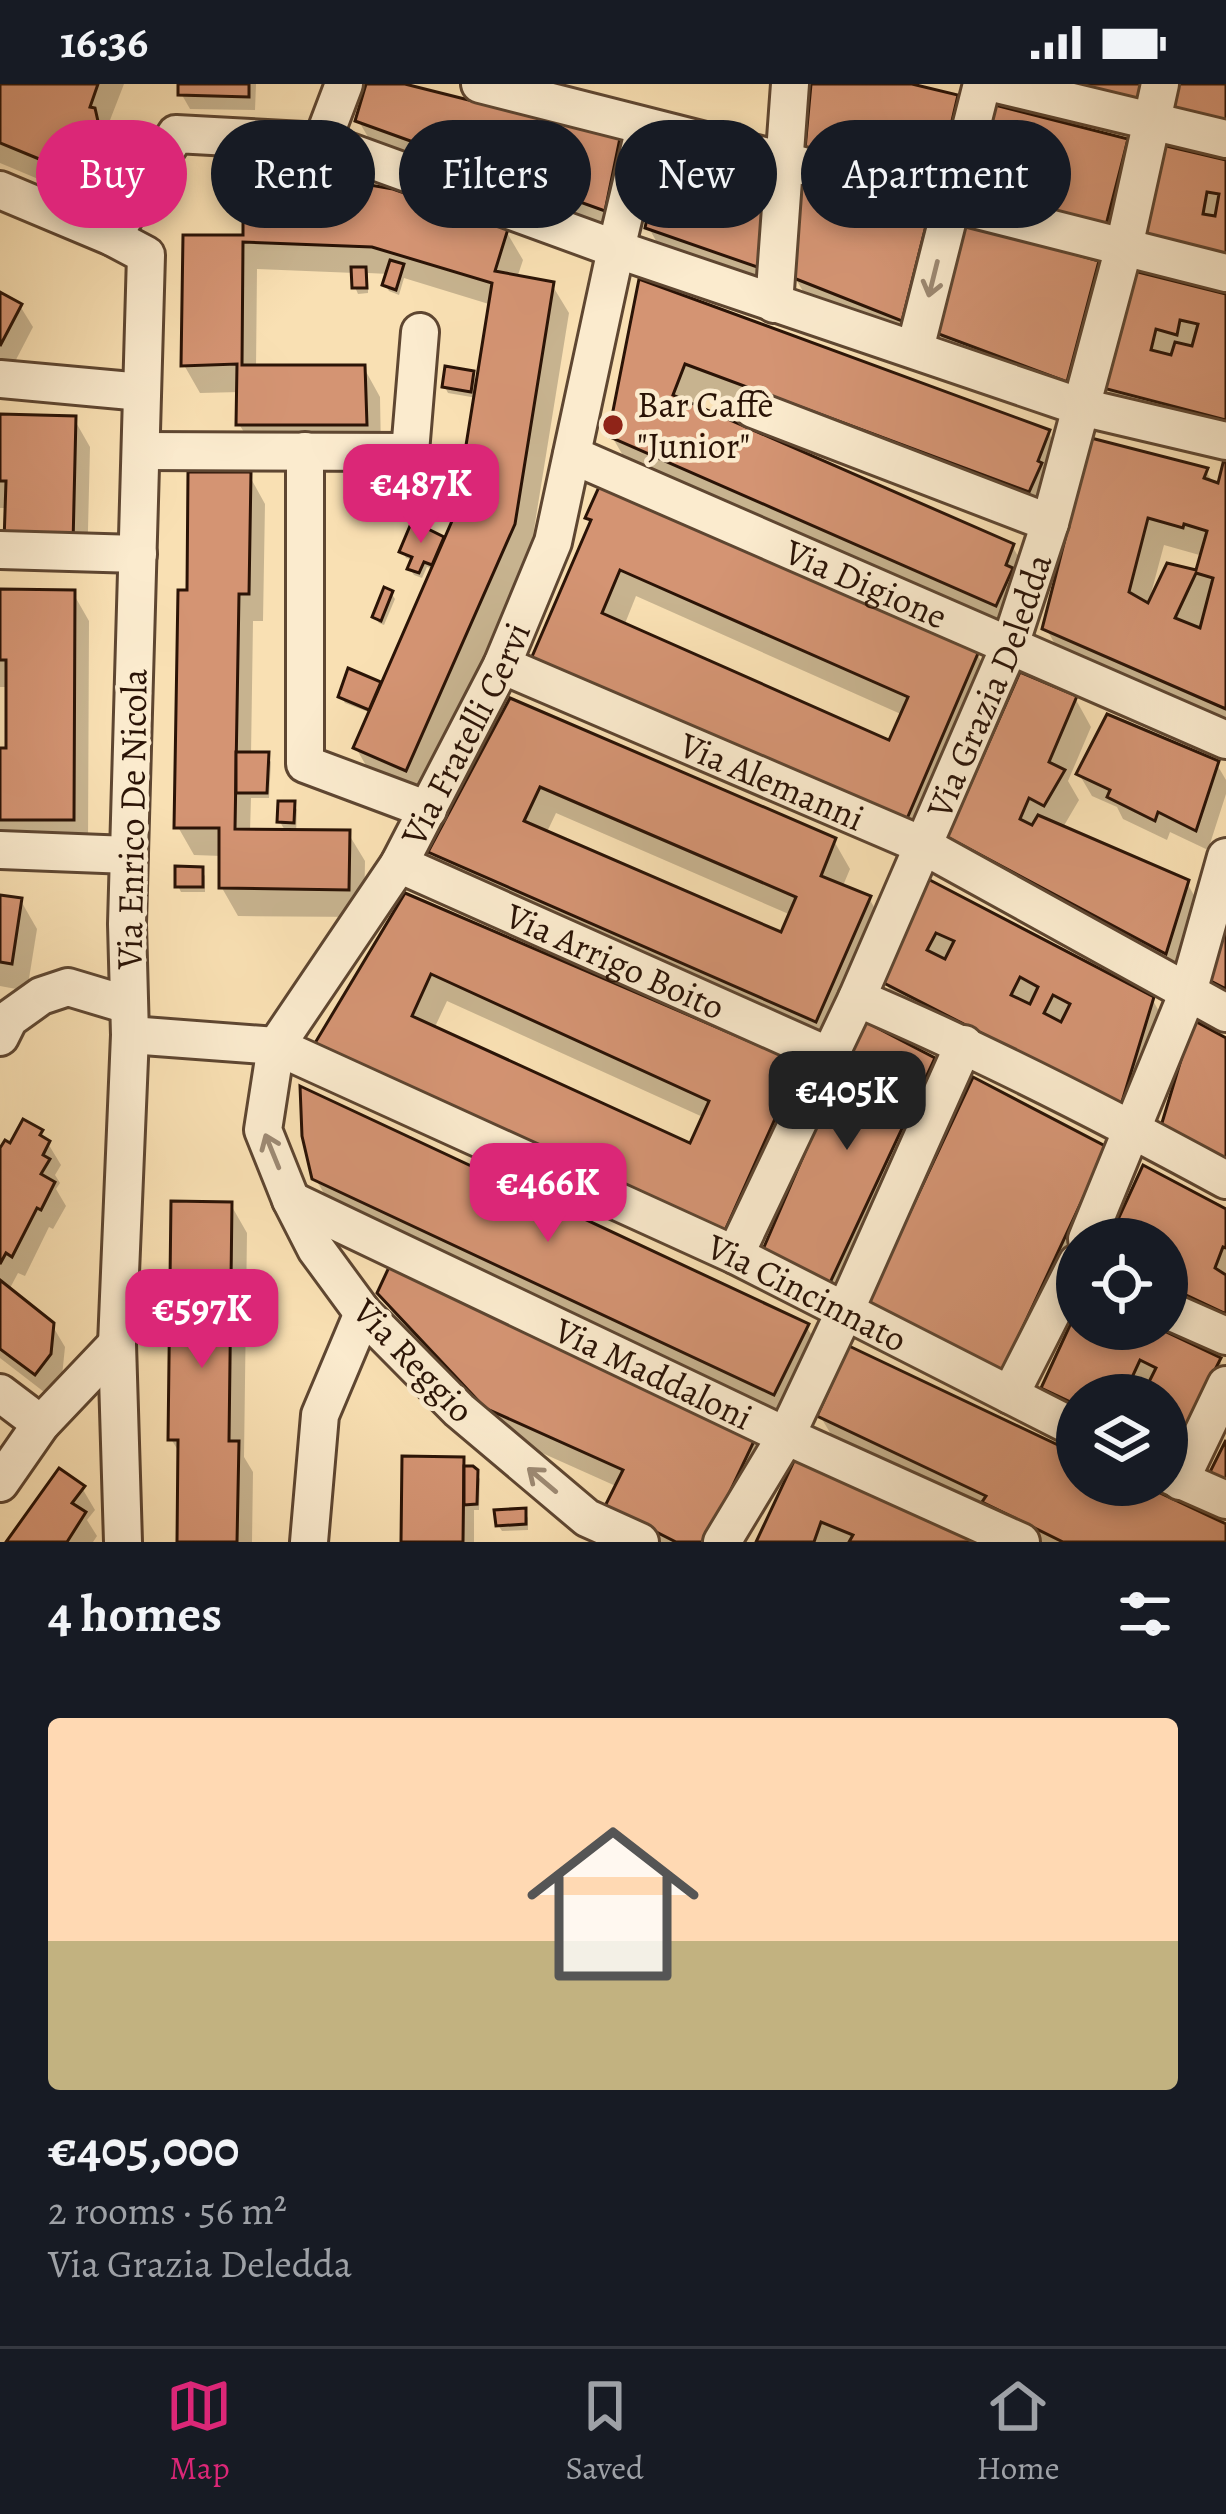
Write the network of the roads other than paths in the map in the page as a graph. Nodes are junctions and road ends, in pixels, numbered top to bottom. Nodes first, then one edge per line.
1 (344, 84) edge
2 (480, 84) edge
3 (790, 84) edge
4 (982, 84) edge
5 (997, 84) edge
6 (1160, 84) edge
7 (330, 120) edge
8 (618, 120) edge
9 (973, 120) edge
10 (1150, 121) junction
11 (211, 136) edge
12 (1226, 139) edge
13 (777, 160) edge
14 (375, 161) edge
15 (784, 162) junction
16 (801, 166) edge
17 (0, 190) edge
18 (621, 228) edge
19 (946, 228) edge
20 (1051, 228) edge
21 (112, 236) junction
22 (1124, 247) junction
23 (616, 250) junction
24 (1226, 273) edge
25 (774, 304) junction
26 (419, 332) dead end
27 (915, 350) junction
28 (0, 379) edge
29 (142, 392) junction
30 (1081, 406) junction
31 (754, 409) dead end
32 (1226, 441) edge
33 (141, 451) junction
34 (305, 451) junction
35 (572, 455) junction
36 (1050, 523) junction
37 (0, 550) edge
38 (138, 554) junction
39 (1010, 645) junction
40 (502, 665) junction
41 (1226, 740) edge
42 (428, 810) junction
43 (922, 845) junction
44 (0, 850) edge
45 (129, 855) junction
46 (1226, 857) edge
47 (399, 864) junction
48 (1188, 992) junction
49 (857, 998) junction
50 (1226, 1013) edge
51 (129, 1020) junction
52 (0, 1037) edge
53 (964, 1044) junction
54 (276, 1046) junction
55 (830, 1056) junction
56 (1134, 1130) junction
57 (1226, 1180) edge
58 (291, 1200) junction
59 (1097, 1218) edge
60 (735, 1255) junction
61 (1056, 1305) edge
62 (845, 1311) junction
63 (363, 1312) junction
64 (1188, 1319) edge
65 (1226, 1336) edge
66 (117, 1344) junction
67 (1226, 1385) edge
68 (0, 1393) edge
69 (1010, 1396) junction
70 (1056, 1419) edge
71 (41, 1424) junction
72 (786, 1436) junction
73 (1188, 1452) edge
74 (0, 1483) edge
75 (1188, 1484) edge
76 (1226, 1500) edge
77 (579, 1530) edge
78 (123, 1542) edge
79 (309, 1542) edge
80 (640, 1542) edge
81 (722, 1542) edge
82 (1022, 1542) edge

1 - 7 street
2 - 8 street
3 - 15 street
4 - 9 street
5 - 10 street
6 - 10 street, Via Grazia Deledda
10 - 12 street
10 - 22 street, Via Grazia Deledda
11 - 21 street
13 - 15 street
14 - 23 street
15 - 16 street
15 - 25 street
17 - 21 street, Via Enrico De Nicola
18 - 23 street, Via Fratelli Cervi
19 -> 27 street
20 - 22 street
21 - 29 street, Via Enrico De Nicola
22 - 24 street
22 - 30 street, Via Grazia Deledda
23 - 25 street
23 - 35 street, Via Fratelli Cervi
25 - 27 street
26 - 34 street
27 - 30 street
28 - 29 street
29 - 33 street, Via Enrico De Nicola
30 - 32 street
30 - 36 street, Via Grazia Deledda
31 - 36 street
33 - 34 street
33 - 38 street, Via Enrico De Nicola
34 - 42 street
35 - 39 street, Via Digione
35 - 40 street, Via Fratelli Cervi
36 - 39 street, Via Grazia Deledda
37 - 38 street
38 - 45 street, Via Enrico De Nicola
39 - 41 street, Via Digione
39 - 43 street, Via Grazia Deledda
40 - 42 street, Via Fratelli Cervi
40 - 43 street, Via Alemanni
42 - 47 street, Via Fratelli Cervi
43 - 48 street, Via Alemanni
43 - 49 street, Via Grazia Deledda
44 - 45 street
45 - 51 street, Via Enrico De Nicola
46 - 48 street
47 - 54 street, Via Fratelli Cervi
47 - 55 street, Via Arrigo Boito
48 - 50 street, Via Alemanni
48 - 56 street
49 - 53 street
49 - 55 street, Via Grazia Deledda
51 - 52 street, Via Cincinnato
51 - 54 street, Via Cincinnato
51 - 66 street, Via Enrico De Nicola
53 - 56 street
53 - 62 street
58 -> 54 street, Via Reggio
54 - 60 street, Via Cincinnato
55 - 60 street, Via Grazia Deledda
56 - 57 street
56 - 59 street
58 - 63 street, Via Reggio
58 - 72 street, Via Maddaloni
60 - 62 street, Via Cincinnato
61 - 69 street
62 - 69 street, Via Cincinnato
62 - 72 street
77 -> 63 street, Via Reggio
63 - 79 street
64 - 65 street
66 - 71 street
66 - 78 street, Via Enrico De Nicola
67 - 73 street
68 - 71 street
69 - 70 street, Via Cincinnato
71 - 74 street
72 - 81 street
72 - 82 street, Via Maddaloni
75 - 76 street
77 - 80 street, Via Reggio

